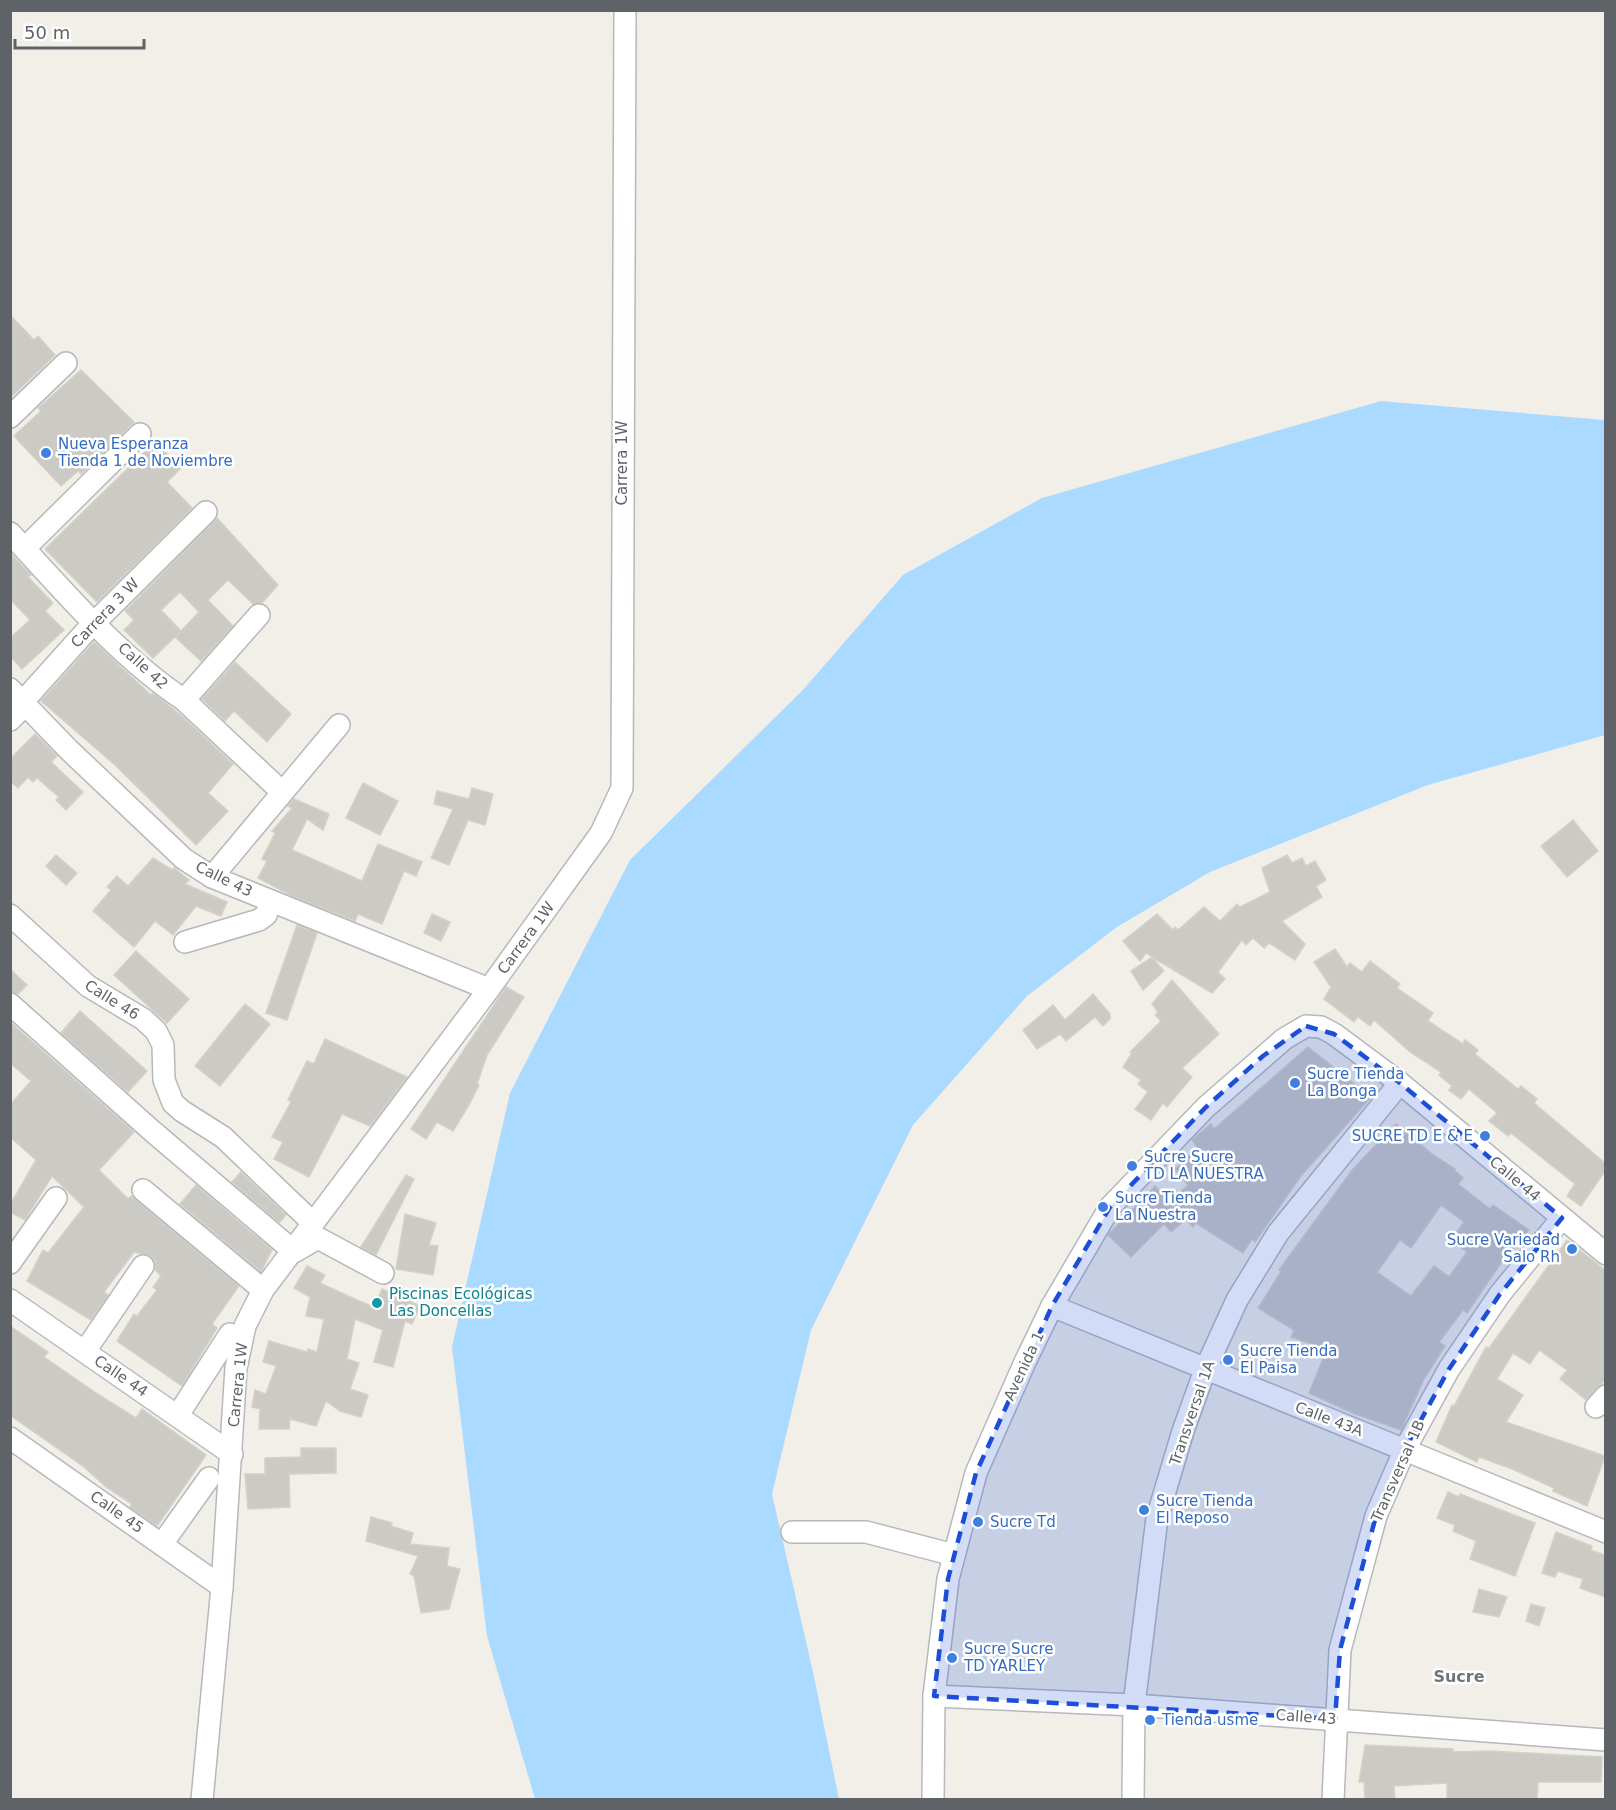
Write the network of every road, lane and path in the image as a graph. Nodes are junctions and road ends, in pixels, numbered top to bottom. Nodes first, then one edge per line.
1 (625, 10) edge
2 (66, 363) dead end
3 (10, 417) edge
4 (140, 434) dead end
5 (206, 512) dead end
6 (18, 541) edge
7 (259, 615) dead end
8 (93, 624) junction
9 (17, 696) edge
10 (184, 700) junction
11 (10, 720) edge
12 (339, 725) dead end
13 (282, 792) junction
14 (212, 877) junction
15 (271, 901) junction
16 (10, 915) edge
17 (185, 942) dead end
18 (489, 989) junction
19 (10, 1004) edge
20 (1306, 1026) joint
21 (1400, 1083) junction
22 (143, 1190) dead end
23 (57, 1198) dead end
24 (1562, 1218) junction
25 (312, 1222) junction
26 (291, 1252) junction
27 (1605, 1254) edge
28 (10, 1263) edge
29 (143, 1266) dead end
30 (383, 1273) dead end
31 (263, 1290) junction
32 (10, 1300) edge
33 (1052, 1306) junction
34 (230, 1334) dead end
35 (85, 1351) junction
36 (1205, 1370) junction
37 (178, 1415) junction
38 (10, 1438) edge
39 (1405, 1449) junction
40 (232, 1454) junction
41 (209, 1478) dead end
42 (792, 1532) dead end
43 (1605, 1532) edge
44 (162, 1544) junction
45 (954, 1555) junction
46 (222, 1587) junction
47 (934, 1696) junction
48 (1134, 1705) junction
49 (1335, 1719) junction
50 (1605, 1740) edge
51 (202, 1800) edge
52 (933, 1800) edge
53 (1133, 1800) edge
54 (1333, 1800) edge

1 - 18 street, Carrera 1W
2 - 3 street
4 - 6 street
5 - 8 street, Carrera 3 W
6 - 8 street, Calle 42
7 - 10 street
8 - 9 street, Carrera 3 W
8 - 10 street, Calle 42
9 - 11 street, Carrera 3 W
9 - 14 street, Calle 43
10 - 13 street, Calle 42
12 - 13 street
13 - 14 street
14 - 15 street, Calle 43
15 - 17 street
15 - 18 street, Calle 43
16 - 25 street, Calle 46
18 - 25 street, Carrera 1W
19 - 26 street
20 - 21 street, Calle 44
20 - 33 street, Avenida 1
21 - 24 street, Calle 44
21 - 36 street, Transversal 1A
22 - 31 street
23 - 28 street
24 - 27 street, Calle 44
24 - 39 street, Transversal 1B
25 - 26 street, Carrera 1W
26 - 30 street
26 - 31 street, Carrera 1W
29 - 35 street
31 - 40 street, Carrera 1W
32 - 35 street, Calle 44
33 - 36 street, Calle 43A
33 - 45 street, Avenida 1
34 - 37 street
35 - 37 street, Calle 44
36 - 39 street, Calle 43A
36 - 48 street, Transversal 1A
37 - 40 street, Calle 44
38 - 44 street, Calle 45
39 - 43 street, Calle 43A
39 - 49 street, Transversal 1B
40 - 46 street, Carrera 1W
41 - 44 street
42 - 45 street
44 - 46 street, Calle 45
45 - 47 street, Avenida 1
46 - 51 street, Carrera 1W
47 - 48 street, Calle 43
47 - 52 street, Avenida 1
48 - 49 street, Calle 43
48 - 53 street, Transversal 1A
49 - 50 street, Calle 43
49 - 54 street, Transversal 1B

